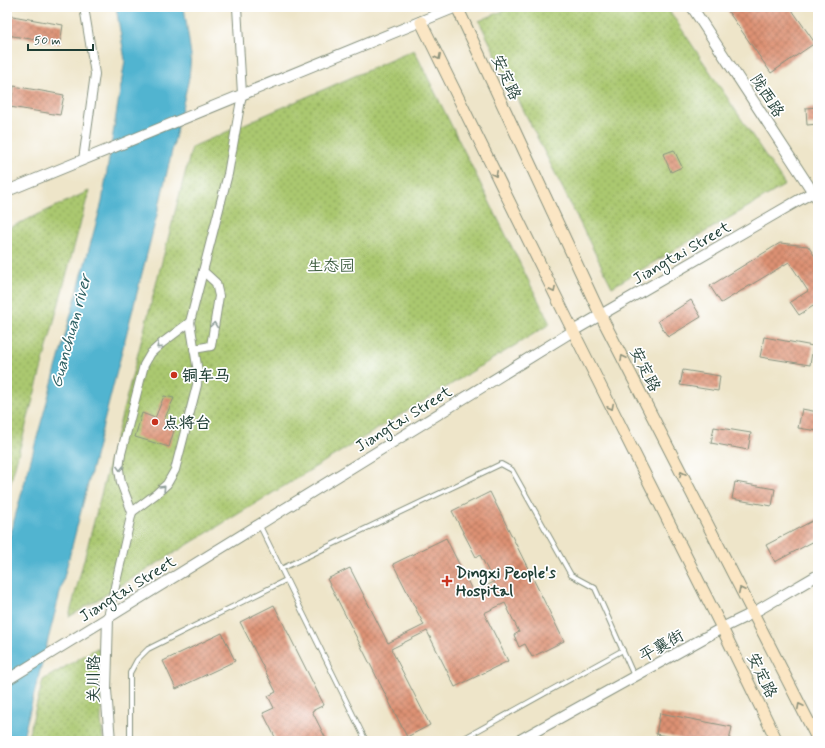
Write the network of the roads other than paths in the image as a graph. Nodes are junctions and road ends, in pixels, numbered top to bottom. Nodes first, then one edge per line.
1 (84, 7) edge
2 (237, 7) edge
3 (456, 7) edge
4 (692, 7) edge
5 (421, 22) junction
6 (242, 94) junction
7 (82, 160) junction
8 (7, 191) edge
9 (816, 194) edge
10 (203, 271) junction
11 (601, 316) junction
12 (190, 322) junction
13 (573, 331) junction
14 (194, 350) junction
15 (132, 512) junction
16 (259, 524) junction
17 (281, 569) junction
18 (818, 575) edge
19 (286, 580) junction
20 (753, 613) junction
21 (108, 617) junction
22 (722, 628) junction
23 (623, 650) junction
24 (634, 676) junction
25 (7, 680) edge
26 (818, 740) edge
27 (110, 741) edge
28 (130, 741) edge
29 (366, 741) edge
30 (459, 741) edge
31 (518, 741) edge
32 (777, 741) edge

1 - 7 street
2 - 6 street
3 - 5 street
3 - 11 main road, 安定路
4 - 9 street, 陇西路
5 - 6 street
5 -> 13 main road, 安定路
6 - 7 street
6 - 10 street
7 - 8 street
9 - 11 street, Jiangtai Street
10 - 12 street
14 -> 10 street
11 - 13 street, Jiangtai Street
20 -> 11 main road, 安定路
12 - 14 street
12 -> 15 street
13 - 16 street, Jiangtai Street
13 -> 22 main road, 安定路
15 -> 14 street
15 - 21 street
16 - 17 lane
16 - 21 street, Jiangtai Street
17 - 19 lane
17 - 23 lane
18 - 20 street, 平襄街
19 - 28 lane
19 - 29 lane
20 - 22 street, 平襄街
26 -> 20 main road, 安定路
21 - 25 street, Jiangtai Street
21 - 27 street, 关川路
22 - 24 street, 平襄街
22 - 32 main road, 安定路
23 - 24 lane
23 - 30 lane
24 - 31 street, 平襄街

